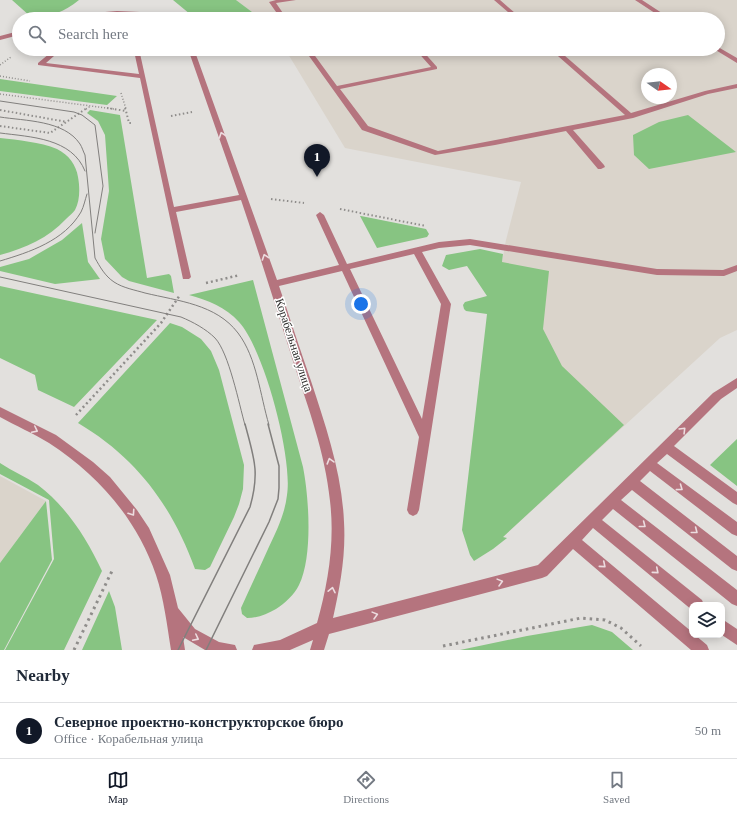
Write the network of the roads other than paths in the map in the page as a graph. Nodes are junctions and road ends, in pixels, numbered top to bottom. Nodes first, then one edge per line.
1 (293, 0) edge
2 (497, 0) edge
3 (638, 0) edge
4 (279, 12) edge
5 (511, 12) edge
6 (657, 12) edge
7 (12, 35) edge
8 (0, 38) edge
9 (725, 54) edge
10 (50, 56) edge
11 (138, 56) edge
12 (194, 56) edge
13 (312, 56) edge
14 (424, 56) edge
15 (561, 56) edge
16 (737, 61) edge
17 (142, 76) junction
18 (737, 86) edge
19 (335, 88) junction
20 (630, 116) junction
21 (568, 129) junction
22 (602, 167) dead end
23 (244, 197) junction
24 (171, 210) junction
25 (320, 215) dead end
26 (416, 250) junction
27 (344, 268) junction
28 (737, 268) edge
29 (186, 277) dead end
30 (274, 284) junction
31 (737, 382) edge
32 (0, 412) edge
33 (425, 438) junction
34 (666, 447) junction
35 (649, 464) junction
36 (631, 482) junction
37 (737, 499) edge
38 (612, 501) junction
39 (413, 510) dead end
40 (593, 520) junction
41 (737, 530) edge
42 (573, 540) junction
43 (737, 564) edge
44 (737, 599) edge
45 (693, 602) edge
46 (172, 611) junction
47 (323, 628) junction
48 (725, 628) edge
49 (737, 638) edge
50 (178, 650) edge
51 (230, 650) edge
52 (259, 650) edge
53 (317, 650) edge
54 (702, 650) edge

1 - 4 street
2 - 5 street
3 - 6 street
7 - 8 street
9 - 16 street
10 - 17 street
11 - 17 street
23 -> 12 street, Корабельная улица
13 - 19 street
14 - 19 street
15 - 20 street
17 - 24 street
18 - 20 street
19 - 21 street
20 - 21 street
21 - 22 street
23 - 24 street
30 -> 23 street, Корабельная улица
24 - 29 street
25 - 27 street
26 - 27 street
26 - 28 street
26 - 33 street
27 - 30 street
27 - 33 street
47 -> 30 street, Корабельная улица
34 -> 31 street
32 -> 46 street
33 - 39 street
34 - 35 street
34 - 37 street
35 - 36 street
35 -> 41 street
36 - 38 street
36 -> 43 street
38 - 40 street
38 -> 44 street
40 - 42 street
40 -> 45 street
47 -> 42 street
42 -> 54 street
46 - 50 street
46 -> 51 street
47 - 52 street
47 - 53 street, Корабельная улица
48 - 49 street

